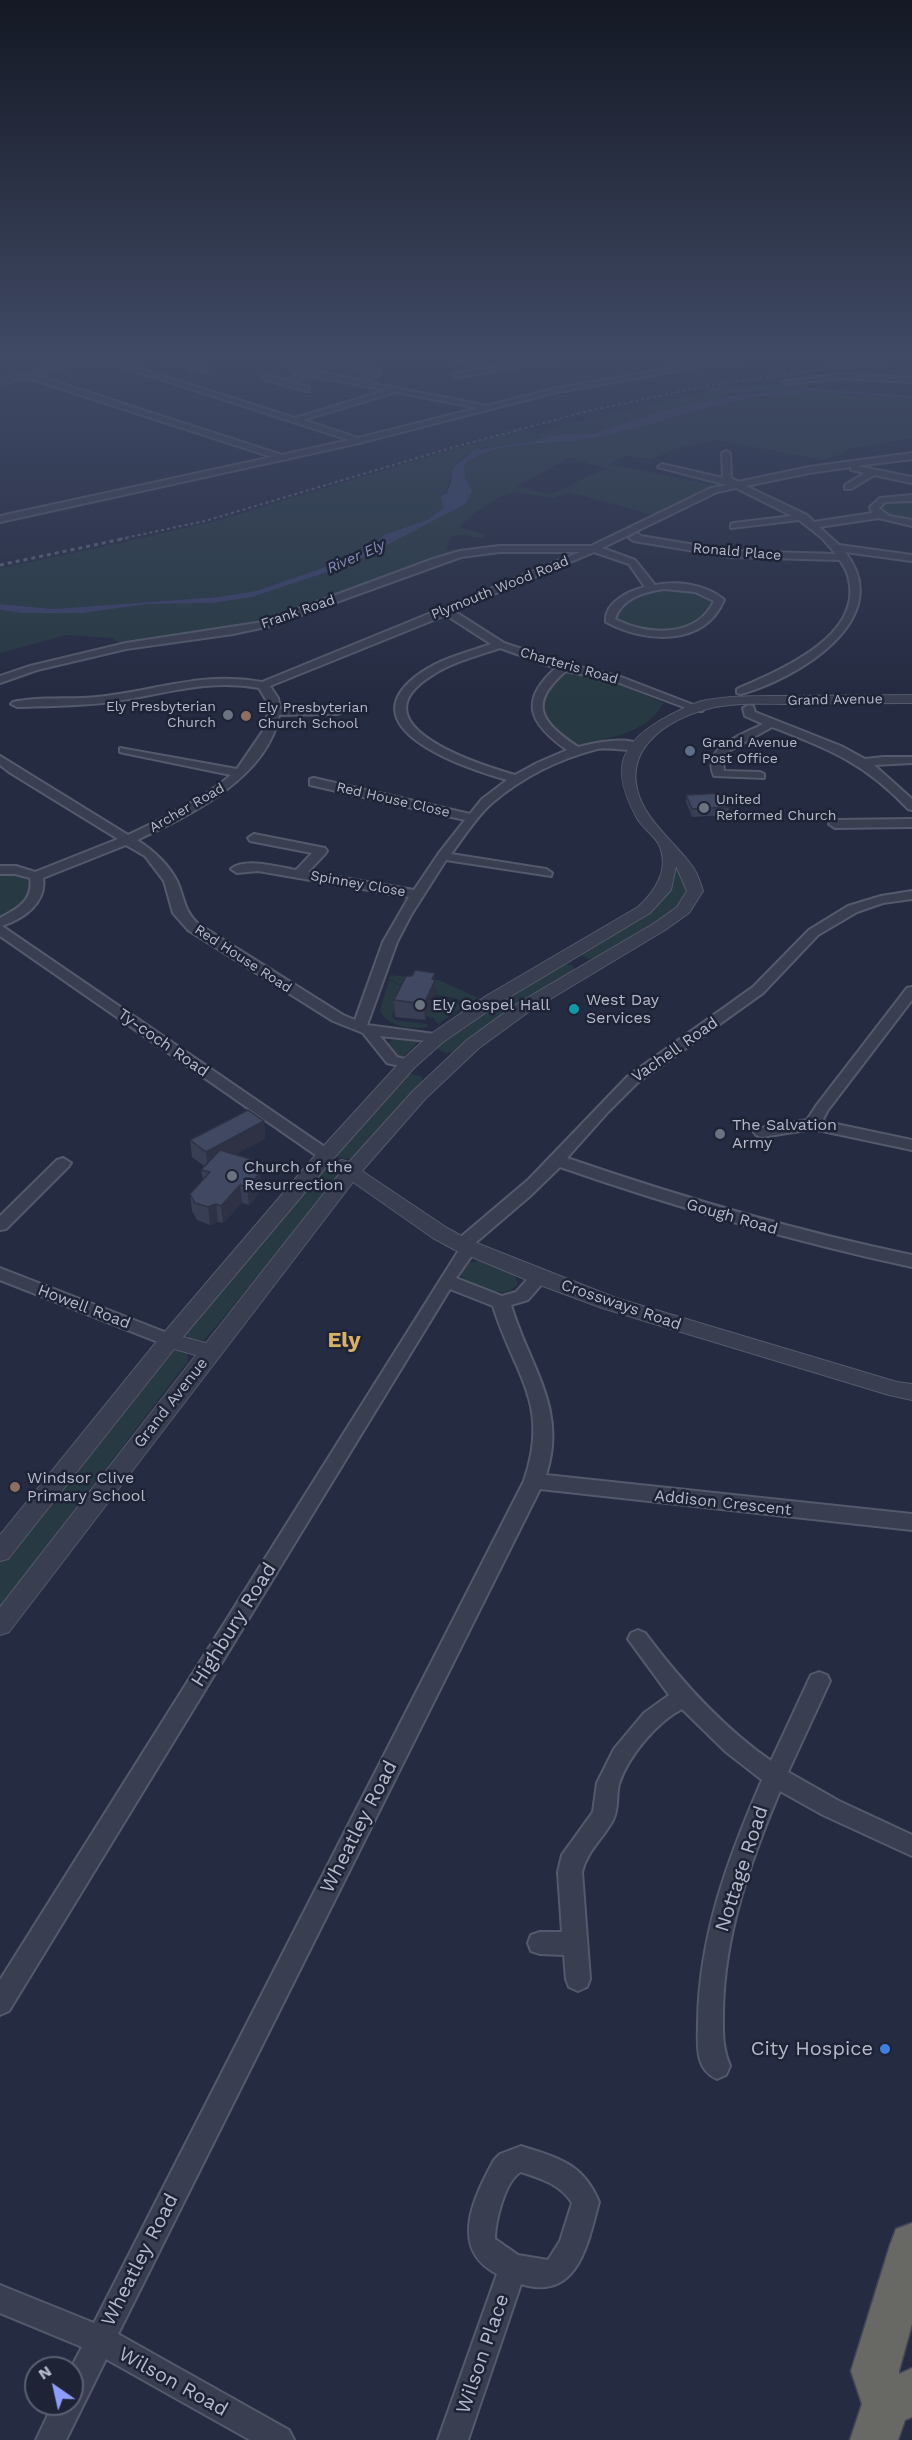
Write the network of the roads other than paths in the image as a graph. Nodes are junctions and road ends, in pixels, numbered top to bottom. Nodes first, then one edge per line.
1 (214, 473) edge
2 (687, 473) edge
3 (728, 473) edge
4 (799, 473) edge
5 (872, 473) edge
6 (877, 473) edge
7 (912, 480) edge
8 (733, 484) junction
9 (848, 487) dead end
10 (912, 498) edge
11 (879, 515) junction
12 (804, 517) junction
13 (0, 519) edge
14 (912, 523) edge
15 (814, 525) junction
16 (735, 526) dead end
17 (638, 536) dead end
18 (595, 549) junction
19 (840, 553) junction
20 (912, 558) edge
21 (652, 587) junction
22 (446, 610) junction
23 (500, 645) junction
24 (564, 667) junction
25 (0, 680) edge
26 (262, 685) junction
27 (912, 699) edge
28 (752, 701) junction
29 (17, 704) dead end
30 (698, 709) junction
31 (912, 709) edge
32 (338, 711) dead end
33 (274, 712) junction
34 (770, 722) junction
35 (636, 746) junction
36 (124, 750) dead end
37 (576, 751) junction
38 (0, 759) edge
39 (912, 760) edge
40 (865, 764) junction
41 (6, 772) edge
42 (240, 773) junction
43 (760, 776) dead end
44 (516, 778) junction
45 (314, 782) dead end
46 (912, 806) edge
47 (472, 818) junction
48 (912, 823) edge
49 (835, 824) dead end
50 (254, 838) dead end
51 (127, 840) junction
52 (667, 848) junction
53 (443, 856) junction
54 (237, 868) dead end
55 (0, 870) edge
56 (546, 873) dead end
57 (298, 874) junction
58 (36, 876) junction
59 (417, 895) junction
60 (912, 895) edge
61 (0, 923) edge
62 (0, 930) edge
63 (566, 956) junction
64 (592, 968) junction
65 (912, 991) edge
66 (364, 1028) junction
67 (437, 1038) junction
68 (408, 1065) junction
69 (442, 1071) junction
70 (813, 1124) junction
71 (762, 1132) dead end
72 (912, 1145) edge
73 (326, 1155) junction
74 (556, 1160) junction
75 (63, 1162) dead end
76 (351, 1172) junction
77 (0, 1225) edge
78 (465, 1246) junction
79 (912, 1261) edge
80 (0, 1274) edge
81 (539, 1276) junction
82 (446, 1281) junction
83 (501, 1302) junction
84 (169, 1340) junction
85 (211, 1352) junction
86 (912, 1392) edge
87 (534, 1481) junction
88 (912, 1522) edge
89 (0, 1552) edge
90 (0, 1626) edge
91 (638, 1639) dead end
92 (819, 1680) dead end
93 (684, 1698) junction
94 (776, 1777) junction
95 (912, 1846) edge
96 (540, 1943) dead end
97 (574, 1944) junction
98 (578, 1979) dead end
99 (0, 2003) edge
100 (717, 2066) dead end
101 (912, 2245) edge
102 (513, 2268) junction
103 (0, 2299) edge
104 (100, 2340) junction
105 (84, 2372) edge
106 (890, 2412) edge
107 (62, 2416) edge
108 (51, 2440) edge
109 (279, 2440) edge
110 (453, 2440) edge

1 - 13 street
2 - 8 street
3 - 8 street
4 - 8 street
5 - 9 street
6 - 7 street
8 - 12 street
8 - 18 street, Plymouth Wood Road
10 - 11 street
11 - 14 street
11 - 15 street
12 - 15 street
12 - 16 street
15 - 19 street
17 - 19 street, Ronald Place
18 - 21 street
18 - 22 street, Plymouth Wood Road
18 - 25 street, Frank Road
19 - 20 street, Ronald Place
19 - 28 street
21 - 21 street
22 - 23 street, Charteris Road
22 - 26 street, Plymouth Wood Road
23 - 24 street, Charteris Road
23 - 44 street
24 - 30 street, Charteris Road
24 - 37 street
26 - 29 street
26 - 33 street
27 - 28 street, Grand Avenue
28 - 30 street, Grand Avenue
28 - 31 street, Grand Avenue
28 - 34 street
30 - 35 street, Grand Avenue
32 - 33 street
33 - 42 street, Archer Road
34 - 40 street
34 - 43 street
35 - 37 street
35 - 52 street, Grand Avenue
36 - 42 street
37 - 44 street
38 - 41 street, Red House Road
39 - 40 street
40 - 46 street
41 - 51 street, Red House Road
42 - 51 street, Archer Road
44 - 47 street
45 - 47 street, Red House Close
47 - 53 street
48 - 49 street
50 - 57 street, Spinney Close
51 - 58 street, Archer Road
51 - 66 street, Red House Road
52 - 63 street
52 - 64 street, Grand Avenue
53 - 56 street
53 - 59 street
54 - 57 street, Spinney Close
55 - 58 street
57 - 59 street, Spinney Close
58 - 61 street
59 - 66 street
60 - 74 street, Vachell Road
62 - 73 street, Ty-coch Road
63 - 64 street
63 - 67 street
64 - 69 street, Grand Avenue
65 - 70 street
66 - 67 street, Red House Road
66 - 68 street, Red House Road
67 - 68 street
68 - 69 street
68 - 73 street
69 - 76 street, Grand Avenue
70 - 71 street
70 - 72 street
73 - 76 street
73 - 84 street
74 - 78 street, Vachell Road
74 - 79 street, Gough Road
75 - 77 street
76 - 78 street, Crossways Road
76 - 85 street, Grand Avenue
78 - 81 street, Crossways Road
78 - 82 street, Highbury Road
80 - 84 street, Howell Road
81 - 83 street
81 - 86 street, Crossways Road
82 - 83 street
82 - 99 street, Highbury Road
83 - 87 street, Wheatley Road
84 - 85 street, Grand Avenue
84 - 89 street
85 - 90 street, Grand Avenue
87 - 88 street, Addison Crescent
87 - 104 street, Wheatley Road
91 - 93 street
92 - 94 street, Nottage Road
93 - 94 street
93 - 97 street
94 - 95 street
94 - 100 street, Nottage Road
96 - 97 street
97 - 98 street
101 - 106 highway
102 - 102 street
102 - 110 street, Wilson Place
103 - 104 street, Wilson Road
104 - 105 street, Wheatley Road
104 - 109 street, Wilson Road
107 - 108 street

